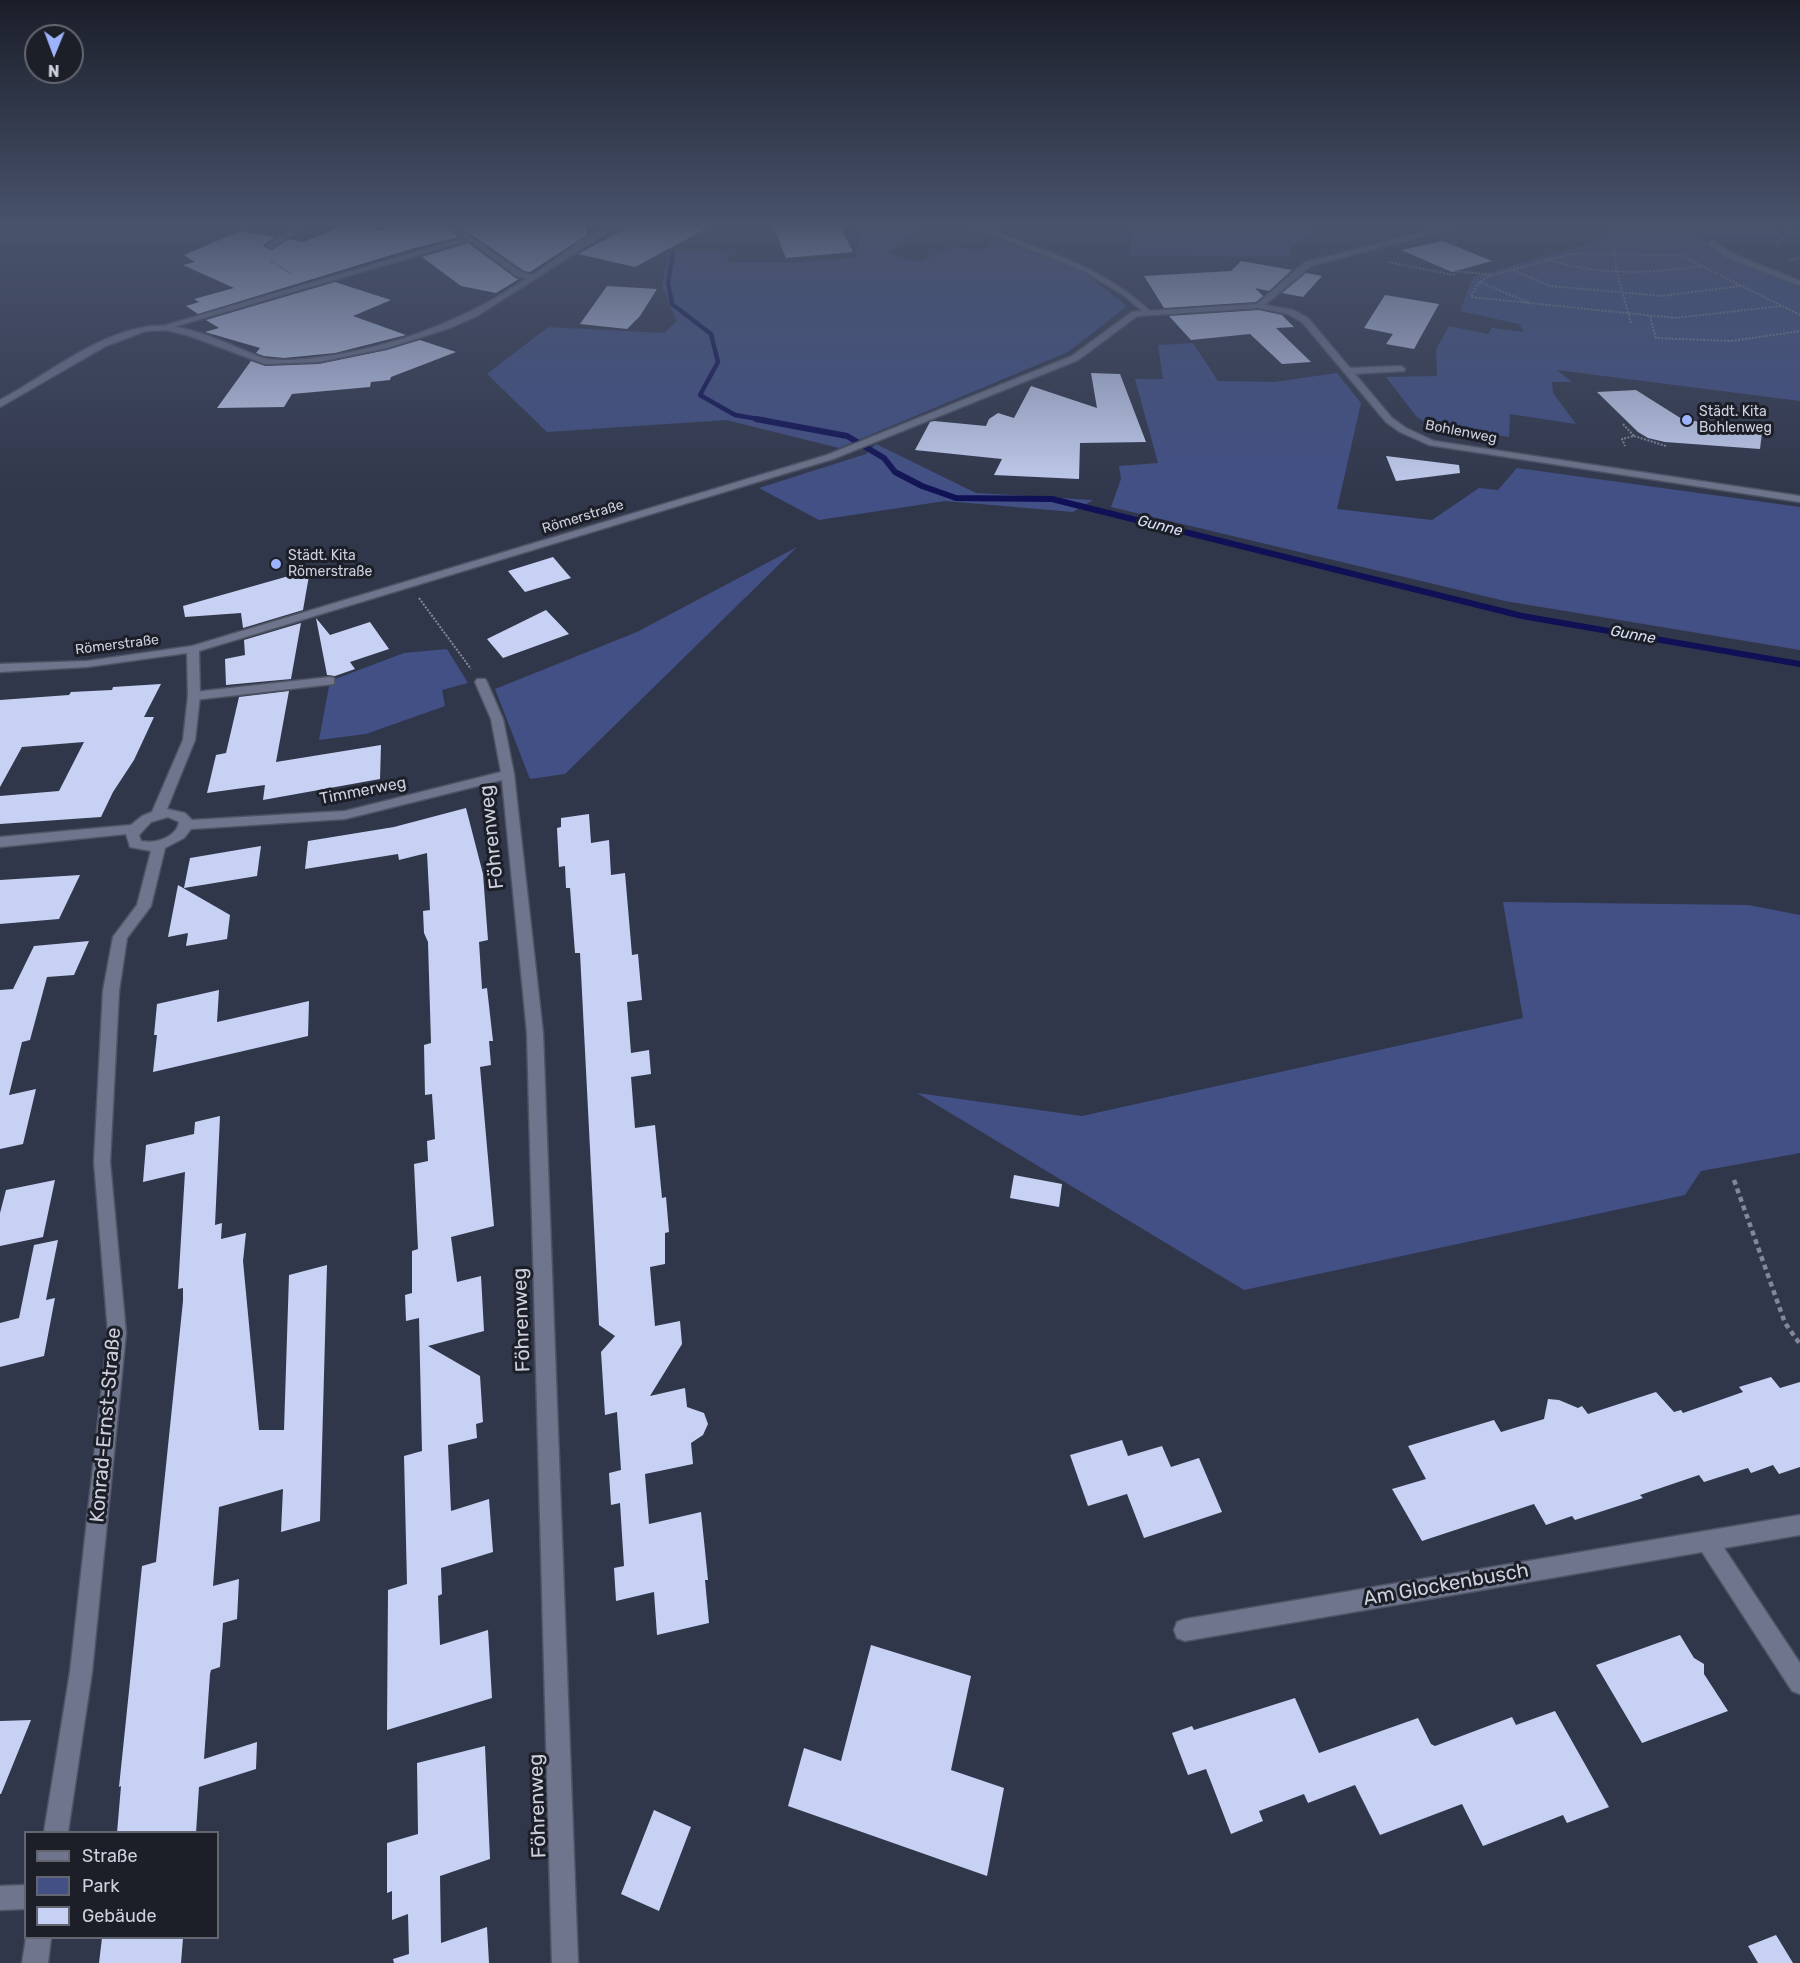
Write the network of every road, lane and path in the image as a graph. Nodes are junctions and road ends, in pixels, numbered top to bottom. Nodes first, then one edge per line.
1 (196, 318) edge
2 (463, 318) edge
3 (1128, 318) edge
4 (1302, 318) edge
5 (1629, 318) edge
6 (1650, 318) edge
7 (1631, 323) dead end
8 (160, 328) junction
9 (1800, 331) edge
10 (1401, 369) dead end
11 (1350, 371) junction
12 (0, 404) edge
13 (1623, 424) dead end
14 (1634, 436) junction
15 (1625, 446) dead end
16 (1666, 446) dead end
17 (1800, 499) edge
18 (410, 585) junction
19 (193, 649) junction
20 (0, 668) edge
21 (330, 681) dead end
22 (481, 682) joint
23 (194, 696) junction
24 (508, 774) junction
25 (158, 814) junction
26 (187, 825) junction
27 (134, 829) junction
28 (0, 842) edge
29 (159, 847) junction
30 (1734, 1180) dead end
31 (1800, 1344) edge
32 (1800, 1525) edge
33 (1707, 1541) junction
34 (1185, 1630) dead end
35 (1800, 1683) edge
36 (56, 1831) edge
37 (24, 1897) edge
38 (0, 1899) edge
39 (39, 1939) edge
40 (35, 1963) edge
41 (565, 1963) edge

1 - 8 street
2 - 8 street
3 - 18 street, Römerstraße
4 - 11 street, Bohlenweg
5 - 7 path
6 - 9 path
8 - 12 street
10 - 11 street
11 - 17 street, Bohlenweg
13 - 14 path
14 - 15 path
14 - 16 path
18 - 19 street, Römerstraße
18 - 22 path
19 - 20 street, Römerstraße
19 - 23 street
21 - 23 street
22 - 24 street, Föhrenweg
23 - 25 street
24 - 26 street, Timmerweg
24 - 41 street, Föhrenweg
25 - 26 street
25 - 27 street
26 - 29 street
27 - 28 street
27 - 29 street
29 - 36 street, Konrad-Ernst-Straße
30 - 31 path
32 - 33 street, Am Glockenbusch
33 - 34 street, Am Glockenbusch
33 - 35 street
37 - 38 street
39 - 40 street

